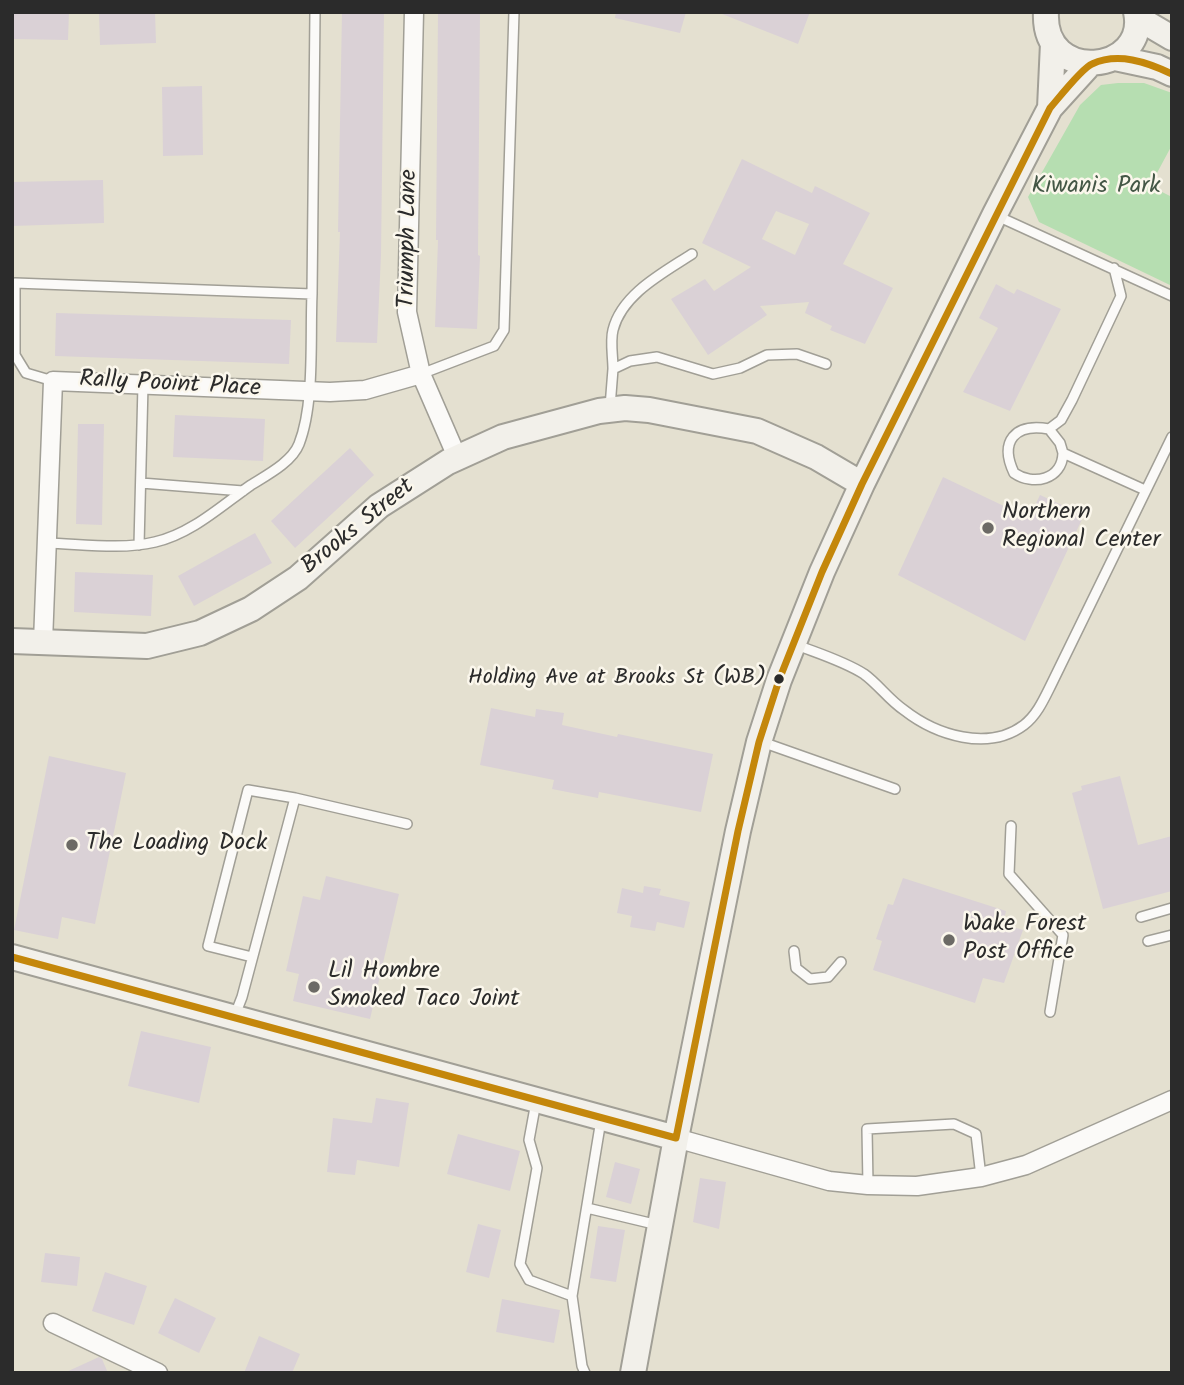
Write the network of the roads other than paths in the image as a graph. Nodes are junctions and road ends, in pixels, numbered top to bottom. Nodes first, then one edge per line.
1 (315, 12) edge
2 (414, 12) edge
3 (514, 12) edge
4 (1137, 15) edge
5 (1045, 24) edge
6 (1172, 38) edge
7 (1115, 58) junction
8 (1090, 64) junction
9 (1172, 74) edge
10 (1049, 108) junction
11 (995, 215) junction
12 (692, 254) dead end
13 (1114, 268) junction
14 (312, 294) junction
15 (1172, 296) edge
16 (826, 364) dead end
17 (613, 369) junction
18 (421, 374) junction
19 (53, 381) junction
20 (143, 385) junction
21 (309, 393) junction
22 (610, 409) junction
23 (1049, 429) junction
24 (1172, 437) edge
25 (1063, 453) junction
26 (457, 457) junction
27 (141, 484) junction
28 (862, 484) junction
29 (1145, 490) junction
30 (243, 491) junction
31 (47, 543) junction
32 (139, 545) junction
33 (12, 642) edge
34 (43, 642) junction
35 (793, 643) junction
36 (760, 741) junction
37 (895, 789) dead end
38 (295, 798) junction
39 (407, 824) dead end
40 (1011, 826) dead end
41 (1172, 908) edge
42 (1141, 917) dead end
43 (1172, 935) edge
44 (1148, 941) dead end
45 (794, 951) dead end
46 (12, 957) edge
47 (252, 957) junction
48 (841, 962) dead end
49 (1050, 1012) dead end
50 (234, 1017) junction
51 (536, 1099) junction
52 (1172, 1100) edge
53 (602, 1117) junction
54 (676, 1138) junction
55 (981, 1177) junction
56 (867, 1185) junction
57 (587, 1208) junction
58 (660, 1226) junction
59 (572, 1296) junction
60 (53, 1323) dead end
61 (158, 1373) edge
62 (585, 1373) edge
63 (633, 1373) edge

1 - 14 lane
2 - 18 street, Triumph Lane
3 - 18 lane
4 - 6 street
4 - 7 street
5 - 8 street
5 - 10 street
7 - 8 street
7 - 9 street
8 - 10 street
10 - 11 street
11 - 13 lane
11 - 28 street
12 - 17 lane
13 - 15 lane
13 - 23 lane
14 - 19 lane
14 - 21 lane
16 - 17 lane
17 - 22 lane
18 - 21 street, Rally Pooint Place
18 - 26 street, Triumph Lane
19 - 20 street, Rally Pooint Place
19 - 31 street, Rally Pooint Place
20 - 21 street, Rally Pooint Place
20 - 27 lane
21 - 30 lane
22 - 26 street, Brooks Street
22 - 28 street, Brooks Street
23 - 25 lane
23 - 25 lane
24 - 29 lane
25 - 29 lane
26 - 34 street, Brooks Street
27 - 30 lane
27 - 32 lane
28 - 35 street
29 - 35 lane
30 - 32 lane
31 - 32 lane
31 - 34 street, Rally Pooint Place
33 - 34 street, Brooks Street
35 - 36 street
36 - 37 lane
36 - 54 street
38 - 39 lane
38 - 47 lane
38 - 47 lane
40 - 49 lane
41 - 42 lane
43 - 44 lane
45 - 48 lane
46 - 50 street
47 - 50 lane
50 - 51 street
51 - 53 street
51 - 59 lane
52 - 55 street
53 - 54 street
53 - 57 lane
54 - 56 street
54 - 58 street
55 - 56 street
55 - 56 lane
57 - 58 lane
57 - 59 lane
58 - 63 street
59 - 62 lane
60 - 61 street

